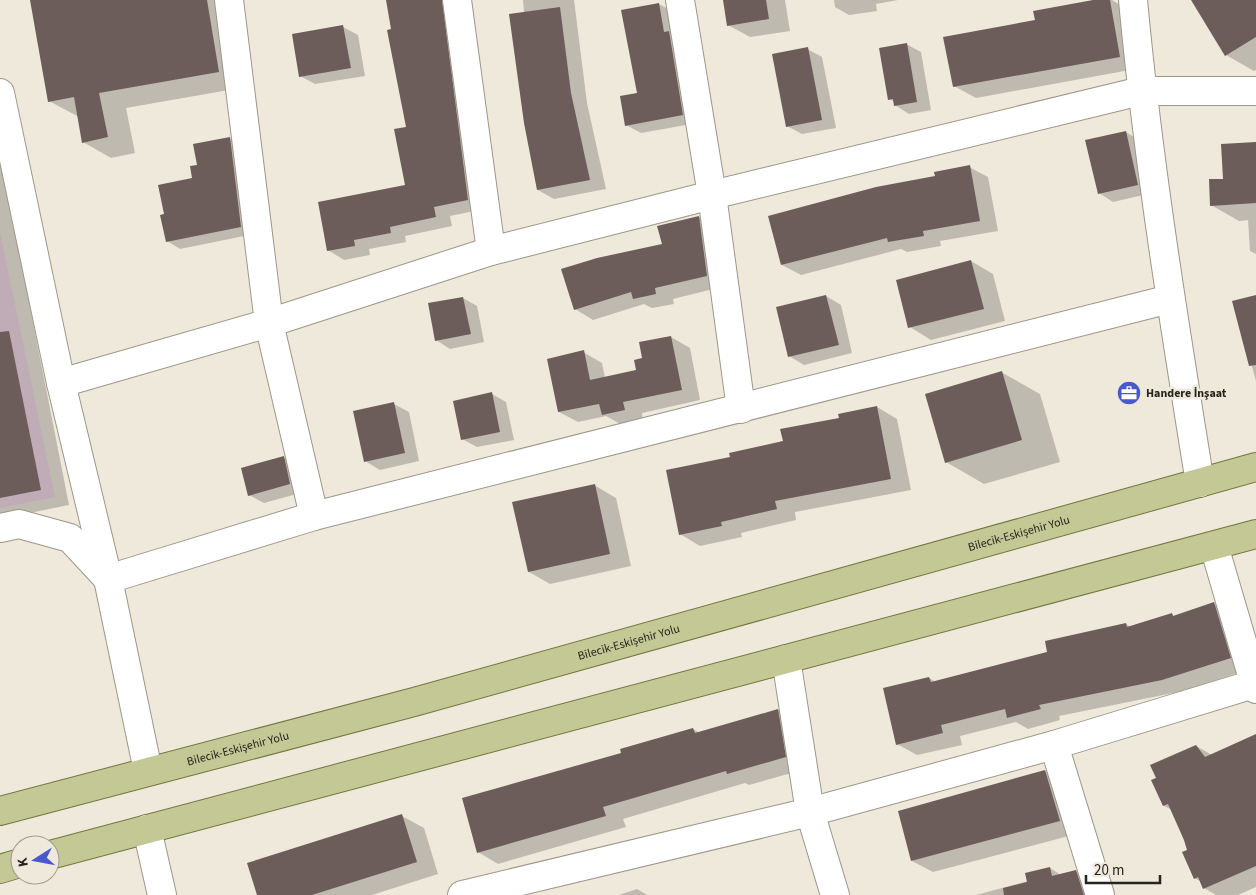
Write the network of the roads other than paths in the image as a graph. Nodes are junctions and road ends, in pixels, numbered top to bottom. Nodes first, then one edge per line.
1 (229, 0) edge
2 (458, 0) edge
3 (680, 0) edge
4 (1133, 0) edge
5 (1141, 91) junction
6 (1256, 91) edge
7 (0, 93) edge
8 (712, 195) junction
9 (491, 251) junction
10 (1170, 299) junction
11 (268, 323) junction
12 (61, 383) junction
13 (741, 409) junction
14 (1256, 467) edge
15 (1200, 482) junction
16 (314, 516) junction
17 (0, 528) edge
18 (1256, 534) edge
19 (1214, 546) junction
20 (108, 579) junction
21 (786, 659) junction
22 (1255, 687) edge
23 (1054, 744) junction
24 (148, 771) junction
25 (0, 812) edge
26 (810, 812) junction
27 (147, 829) junction
28 (60, 852) edge
29 (162, 895) edge
30 (462, 895) edge
31 (835, 895) edge
32 (1100, 895) edge

1 - 11 street
2 - 9 street
3 - 8 street
4 - 5 street
5 - 6 street
5 - 8 street
5 - 10 street
7 - 12 street
8 - 9 street
8 - 13 street
9 - 11 street
10 - 13 street
10 - 15 street
11 - 12 street
11 - 16 street
12 - 20 street
13 - 16 street
14 - 15 main road, Bilecik-Eskişehir Yolu
15 - 24 main road, Bilecik-Eskişehir Yolu
16 - 20 street
17 - 20 street
18 - 19 main road
19 - 21 main road
19 - 22 street
20 - 24 street
21 - 26 street
21 - 27 main road
22 - 23 street
23 - 26 street
23 - 32 street
24 - 25 main road, Bilecik-Eskişehir Yolu
26 - 30 street
26 - 31 street
27 - 28 main road
27 - 29 street

